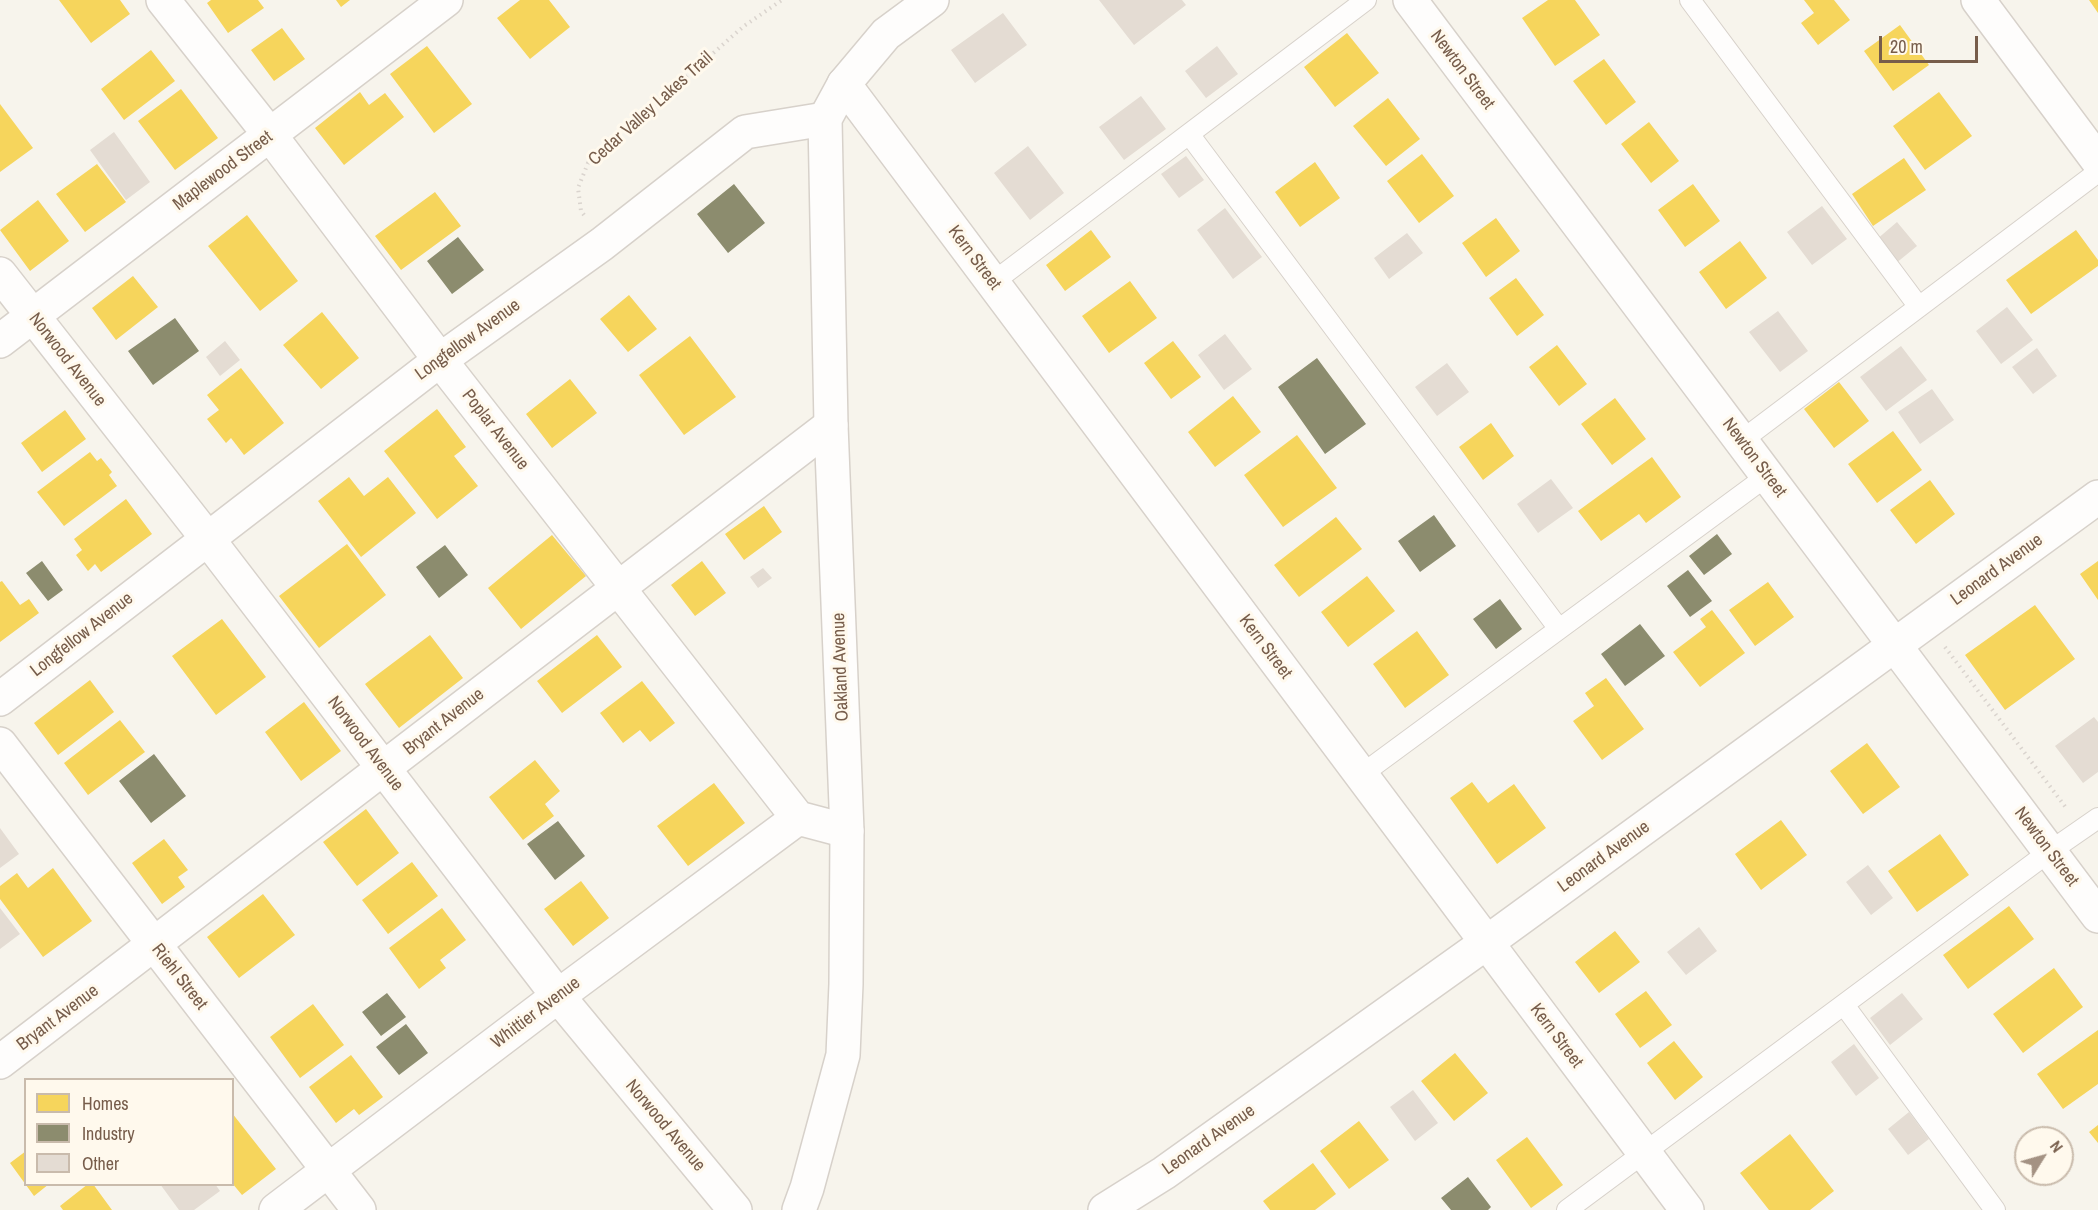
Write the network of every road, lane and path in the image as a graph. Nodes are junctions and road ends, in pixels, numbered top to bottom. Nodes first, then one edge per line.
1 (163, 0) edge
2 (446, 0) edge
3 (782, 0) edge
4 (932, 0) edge
5 (1366, 0) edge
6 (1410, 0) edge
7 (1690, 0) edge
8 (1984, 2) edge
9 (843, 84) junction
10 (825, 119) junction
11 (1190, 134) junction
12 (270, 135) junction
13 (2098, 161) edge
14 (2098, 172) edge
15 (602, 244) junction
16 (0, 274) edge
17 (992, 283) junction
18 (1920, 307) junction
19 (31, 316) junction
20 (0, 340) edge
21 (440, 360) junction
22 (831, 425) junction
23 (1741, 441) junction
24 (1767, 476) junction
25 (2098, 497) edge
26 (207, 538) junction
27 (618, 587) junction
28 (1559, 629) junction
29 (1940, 639) dead end
30 (1894, 645) junction
31 (0, 699) edge
32 (0, 744) edge
33 (383, 769) junction
34 (1361, 775) junction
35 (798, 818) junction
36 (2090, 823) edge
37 (847, 831) junction
38 (2049, 852) junction
39 (2098, 916) edge
40 (1486, 943) junction
41 (154, 945) junction
42 (558, 996) junction
43 (1844, 1005) junction
44 (0, 1062) edge
45 (1645, 1154) junction
46 (328, 1170) junction
47 (276, 1210) edge
48 (359, 1210) edge
49 (735, 1210) edge
50 (799, 1210) edge
51 (1105, 1210) edge
52 (1567, 1210) edge
53 (1687, 1210) edge
54 (1995, 1210) edge

1 - 12 street, Poplar Avenue
2 - 12 street, Maplewood Street
3 - 15 path, Cedar Valley Lakes Trail
4 - 9 street
5 - 11 lane
6 - 23 street, Newton Street
7 - 18 lane
8 - 13 street
9 - 10 street
9 - 17 street, Kern Street
10 - 15 street, Longfellow Avenue
10 - 22 street, Oakland Avenue
11 - 17 lane
11 - 28 lane
12 - 19 street, Maplewood Street
12 - 21 street, Poplar Avenue
14 - 18 lane
15 - 21 street, Longfellow Avenue
16 - 19 street, Norwood Avenue
17 - 34 street, Kern Street
18 - 23 lane
19 - 20 street, Maplewood Street
19 - 26 street, Norwood Avenue
21 - 26 street, Longfellow Avenue
21 - 27 street, Poplar Avenue
22 - 27 street, Bryant Avenue
22 - 37 street, Oakland Avenue
23 - 24 street, Newton Street
24 - 28 lane
24 - 30 street, Newton Street
25 - 30 street, Leonard Avenue
26 - 31 street, Longfellow Avenue
26 - 33 street, Norwood Avenue
27 - 33 street, Bryant Avenue
27 - 35 street, Poplar Avenue
28 - 34 lane
29 - 36 path
30 - 38 street, Newton Street
30 - 40 street, Leonard Avenue
32 - 41 street, Riehl Street
33 - 41 street, Bryant Avenue
33 - 42 street, Norwood Avenue
34 - 40 street, Kern Street
35 - 37 street
35 - 42 street, Whittier Avenue
36 - 38 lane
37 - 50 street, Oakland Avenue
38 - 39 street, Newton Street
38 - 43 lane
40 - 45 street, Kern Street
40 - 51 street, Leonard Avenue
41 - 44 street, Bryant Avenue
41 - 46 street, Riehl Street
42 - 46 street, Whittier Avenue
42 - 49 street, Norwood Avenue
43 - 45 lane
43 - 54 lane
45 - 52 lane
45 - 53 street, Kern Street
46 - 47 street, Whittier Avenue
46 - 48 street, Riehl Street

